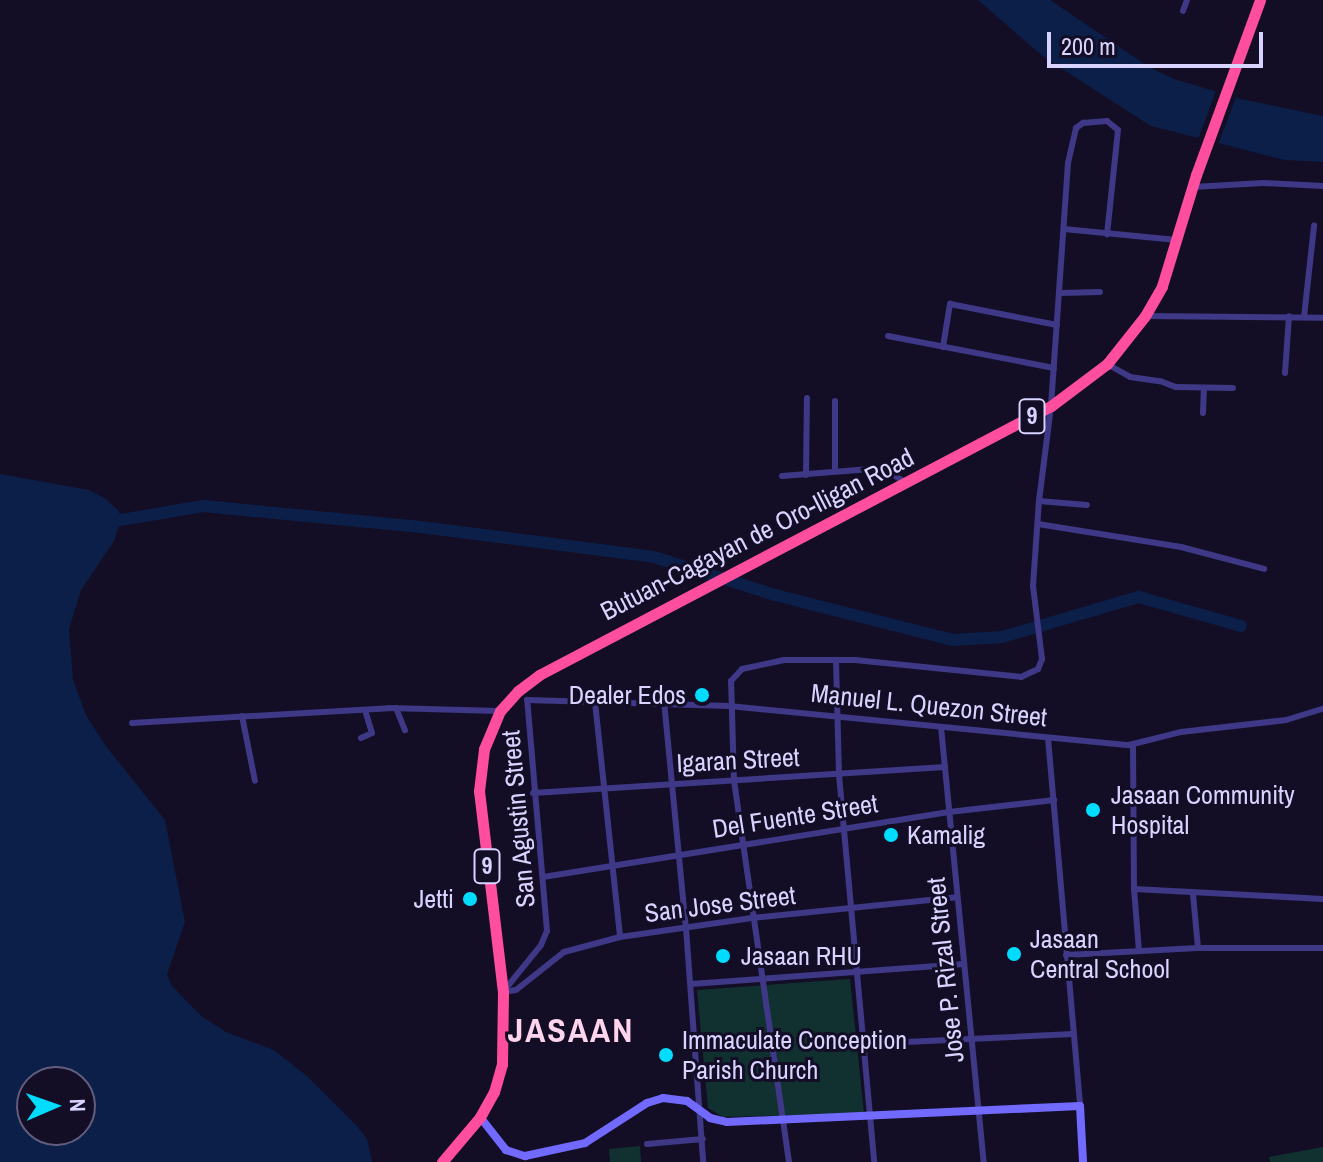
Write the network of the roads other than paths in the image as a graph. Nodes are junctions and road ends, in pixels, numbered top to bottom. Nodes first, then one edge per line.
1 (1187, 0) edge
2 (1259, 0) edge
3 (1183, 11) dead end
4 (1195, 181) junction
5 (1323, 186) edge
6 (1314, 226) dead end
7 (1064, 229) junction
8 (1107, 234) junction
9 (1178, 240) junction
10 (1100, 292) dead end
11 (1060, 293) junction
12 (1145, 316) junction
13 (1289, 316) junction
14 (1304, 317) junction
15 (1323, 318) edge
16 (1057, 325) junction
17 (888, 336) dead end
18 (943, 347) junction
19 (1107, 364) junction
20 (1054, 368) junction
21 (1285, 373) dead end
22 (1204, 388) junction
23 (1233, 388) dead end
24 (807, 398) dead end
25 (835, 401) dead end
26 (1051, 406) junction
27 (1203, 413) dead end
28 (835, 471) junction
29 (806, 475) junction
30 (782, 476) dead end
31 (905, 482) junction
32 (1039, 501) junction
33 (1087, 505) dead end
34 (1038, 524) junction
35 (1264, 569) dead end
36 (836, 660) junction
37 (518, 691) junction
38 (527, 700) junction
39 (664, 701) junction
40 (595, 702) junction
41 (729, 706) junction
42 (396, 708) junction
43 (1323, 709) edge
44 (365, 710) junction
45 (500, 711) junction
46 (836, 715) junction
47 (242, 716) junction
48 (132, 723) dead end
49 (941, 727) junction
50 (405, 730) dead end
51 (361, 738) dead end
52 (1048, 738) junction
53 (1133, 745) junction
54 (945, 767) junction
55 (839, 775) junction
56 (734, 780) junction
57 (255, 781) dead end
58 (671, 784) junction
59 (603, 788) junction
60 (533, 793) junction
61 (1054, 800) junction
62 (949, 812) junction
63 (844, 829) junction
64 (742, 844) junction
65 (680, 854) junction
66 (612, 865) junction
67 (543, 877) junction
68 (1134, 889) junction
69 (1193, 894) junction
70 (957, 897) junction
71 (1323, 899) edge
72 (851, 908) junction
73 (752, 918) junction
74 (686, 928) junction
75 (620, 937) junction
76 (1198, 948) junction
77 (1323, 948) edge
78 (1139, 951) junction
79 (1066, 955) junction
80 (964, 964) junction
81 (500, 967) junction
82 (855, 972) junction
83 (520, 974) junction
84 (761, 979) junction
85 (691, 984) junction
86 (503, 992) junction
87 (1073, 1034) junction
88 (972, 1038) junction
89 (863, 1044) junction
90 (1080, 1106) junction
91 (702, 1112) junction
92 (978, 1112) junction
93 (480, 1117) junction
94 (870, 1117) junction
95 (785, 1122) junction
96 (703, 1139) junction
97 (647, 1144) dead end
98 (442, 1162) edge
99 (703, 1162) edge
100 (789, 1162) edge
101 (874, 1162) edge
102 (984, 1162) edge
103 (1083, 1162) edge

1 - 3 street
2 - 4 highway, Butuan-Cagayan de Oro-Iligan Road / 9
4 - 5 street
4 - 9 highway, Butuan-Cagayan de Oro-Iligan Road / 9
6 - 14 street
7 - 8 street
7 - 8 street
7 - 11 street
8 - 9 street
9 - 12 highway, Butuan-Cagayan de Oro-Iligan Road / 9
10 - 11 street
11 - 16 street
12 - 13 street
12 - 19 highway, Butuan-Cagayan de Oro-Iligan Road / 9
13 - 14 street
13 - 21 street
14 - 15 street
16 - 18 street
16 - 20 street
17 - 18 street
18 - 20 street
19 - 22 street
19 - 26 highway, Butuan-Cagayan de Oro-Iligan Road / 9
20 - 26 street
22 - 23 street
22 - 27 street
24 - 29 street
25 - 28 street
26 - 31 highway, Butuan-Cagayan de Oro-Iligan Road / 9
26 - 32 street
28 - 29 street
28 - 31 street
29 - 30 street
31 - 37 highway, Butuan-Cagayan de Oro-Iligan Road / 9
32 - 33 street
32 - 34 street
34 - 35 street
34 - 36 street
36 - 41 street
36 - 46 street
37 - 38 street
37 - 45 highway, Butuan-Cagayan de Oro-Iligan Road / 9
38 - 40 street, Manuel L. Quezon Street
38 - 60 street, San Agustin Street
39 - 40 street, Manuel L. Quezon Street
39 - 41 street, Manuel L. Quezon Street
39 - 58 street
40 - 59 street
41 - 46 street, Manuel L. Quezon Street
41 - 56 street
42 - 44 street
42 - 45 street
42 - 50 street
43 - 53 street, Manuel L. Quezon Street
44 - 47 street
44 - 51 street
45 - 81 highway, Butuan-Cagayan de Oro-Iligan Road / 9
46 - 49 street, Manuel L. Quezon Street
46 - 55 street
47 - 48 street
47 - 57 street
49 - 52 street, Manuel L. Quezon Street
49 - 54 street, Jose P. Rizal Street
52 - 53 street, Manuel L. Quezon Street
52 - 61 street
53 - 68 street
54 - 55 street, Igaran Street
54 - 62 street, Jose P. Rizal Street
55 - 56 street, Igaran Street
55 - 63 street
56 - 58 street, Igaran Street
56 - 64 street
58 - 59 street, Igaran Street
58 - 65 street
59 - 60 street, Igaran Street
59 - 66 street
60 - 67 street, San Agustin Street
61 - 62 street, Del Fuente Street
61 - 79 street
62 - 63 street, Del Fuente Street
62 - 70 street, Jose P. Rizal Street
63 - 64 street, Del Fuente Street
63 - 72 street
64 - 65 street, Del Fuente Street
64 - 73 street
65 - 66 street, Del Fuente Street
65 - 74 street
66 - 67 street, Del Fuente Street
66 - 75 street
67 - 83 street, San Agustin Street
68 - 69 street
68 - 78 street
69 - 71 street
69 - 76 street
70 - 72 street, San Jose Street
70 - 80 street, Jose P. Rizal Street
72 - 73 street, San Jose Street
72 - 82 street
73 - 74 street, San Jose Street
73 - 84 street
74 - 75 street, San Jose Street
74 - 85 street
75 - 86 street, San Jose Street
76 - 77 street
76 - 78 street
78 - 79 street
79 - 87 street
80 - 82 street
80 - 88 street, Jose P. Rizal Street
81 - 83 street
81 - 86 highway, Butuan-Cagayan de Oro-Iligan Road / 9
82 - 84 street
82 - 89 street
83 - 86 street, San Agustin Street
84 - 85 street
84 - 95 street
85 - 91 street
86 - 93 highway, Butuan-Cagayan de Oro-Iligan Road / 9
87 - 88 street
87 - 90 street
88 - 89 street
88 - 92 street, Jose P. Rizal Street
89 - 94 street
90 - 92 street
90 - 103 street
91 - 93 street
91 - 95 street
91 - 96 street
92 - 94 street
92 - 102 street, Jose P. Rizal Street
93 - 98 highway, Butuan-Cagayan de Oro-Iligan Road / 9
94 - 95 street
94 - 101 street
95 - 100 street
96 - 97 street
96 - 99 street

